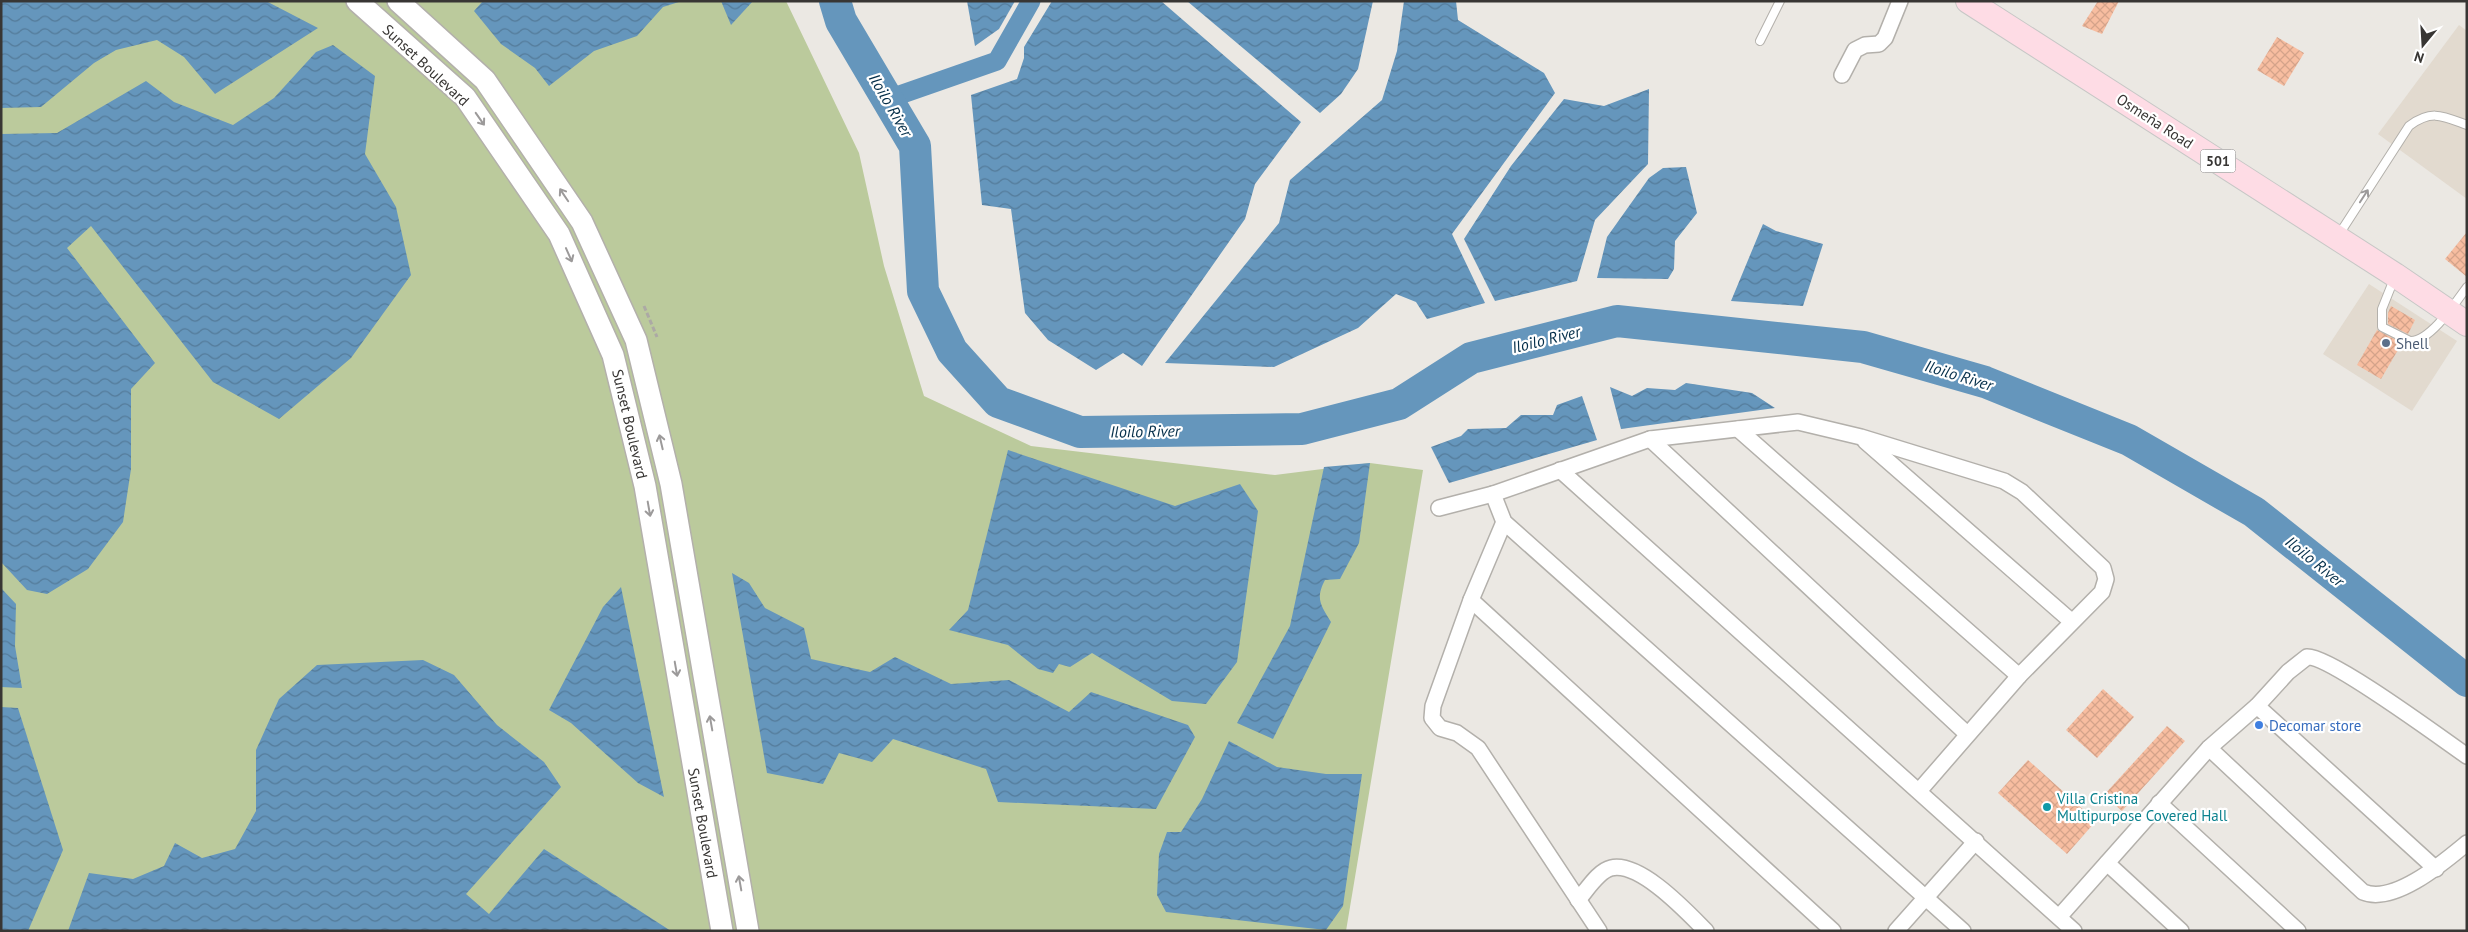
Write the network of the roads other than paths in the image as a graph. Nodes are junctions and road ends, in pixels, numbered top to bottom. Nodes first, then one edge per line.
1 (357, 1) edge
2 (398, 1) edge
3 (1780, 1) edge
4 (1900, 1) edge
5 (1968, 1) edge
6 (1760, 41) dead end
7 (1842, 75) dead end
8 (2467, 125) edge
9 (2337, 237) junction
10 (2395, 275) junction
11 (2467, 287) edge
12 (2458, 318) edge
13 (1738, 429) junction
14 (1861, 437) junction
15 (1650, 439) junction
16 (1560, 470) junction
17 (1493, 494) junction
18 (1439, 508) dead end
19 (1504, 522) junction
20 (682, 550) junction
21 (656, 554) junction
22 (1471, 600) junction
23 (2071, 621) junction
24 (2019, 676) junction
25 (2257, 706) junction
26 (1967, 734) junction
27 (2209, 748) junction
28 (2467, 756) edge
29 (1919, 792) junction
30 (2159, 803) junction
31 (1976, 841) junction
32 (2467, 843) edge
33 (2107, 863) junction
34 (2436, 869) junction
35 (1925, 895) junction
36 (1578, 900) junction
37 (2059, 917) junction
38 (722, 931) edge
39 (748, 931) edge
40 (1599, 931) edge
41 (1706, 931) edge
42 (1833, 931) edge
43 (1896, 931) edge
44 (1963, 931) edge
45 (2074, 931) edge
46 (2181, 931) edge
47 (2298, 931) edge

1 -> 21 main road, Sunset Boulevard
20 -> 2 main road, Sunset Boulevard
3 - 6 lane
4 - 7 street
5 - 9 main road, Osmeña Road / 501
9 -> 8 lane
9 - 10 main road, Osmeña Road / 501
10 - 12 main road, Osmeña Road / 501
10 - 12 lane
11 - 12 lane
13 - 14 street
13 - 15 street
13 - 24 street
14 - 23 street
14 - 23 street
15 - 16 street
15 - 26 street
16 - 17 street
16 - 29 street
17 - 18 street
17 - 19 street
19 - 22 street
19 - 35 street
20 - 21 main road
39 -> 20 main road, Sunset Boulevard
21 -> 38 main road, Sunset Boulevard
22 - 36 street
22 - 42 street
23 - 24 street
24 - 26 street
25 - 27 street
25 - 28 street
25 - 34 street
26 - 29 street
27 - 30 street
27 - 34 street
29 - 31 street
30 - 33 street
30 - 47 street
31 - 35 street
31 - 37 street
32 - 34 street
33 - 37 street
33 - 46 street
35 - 43 street
35 - 44 street
36 - 40 street
36 - 41 street
37 - 45 street

